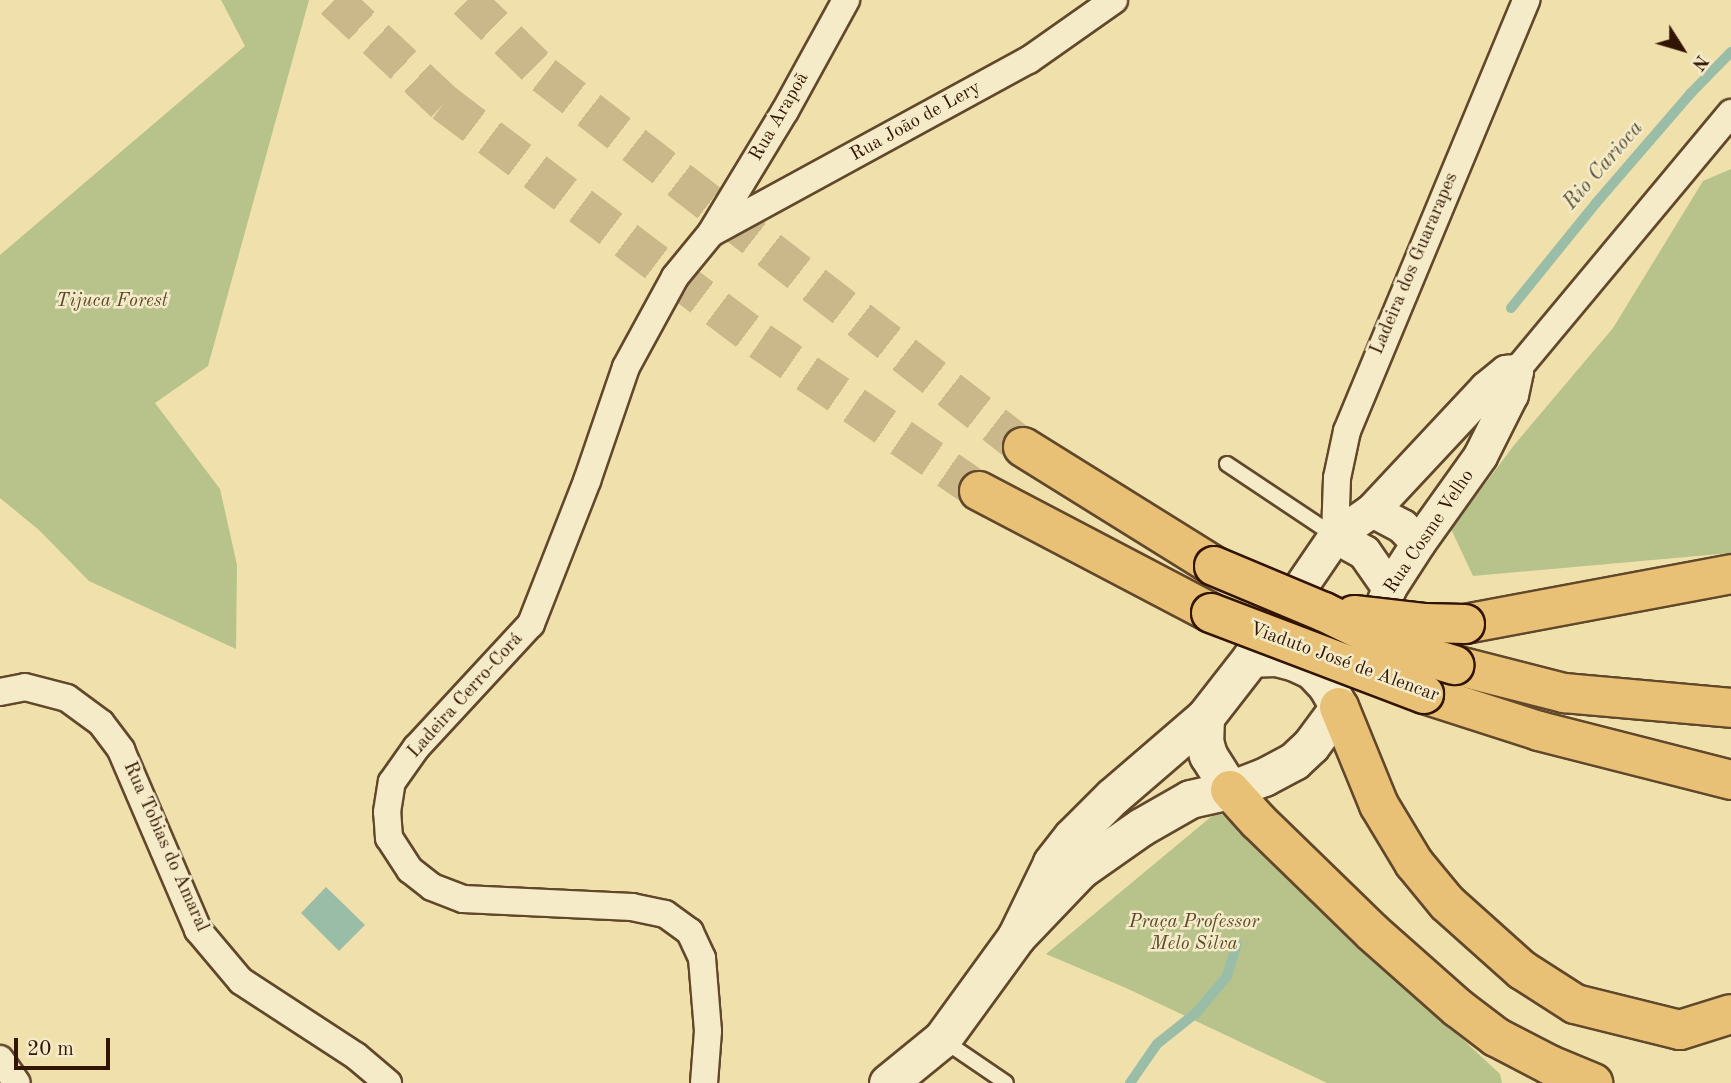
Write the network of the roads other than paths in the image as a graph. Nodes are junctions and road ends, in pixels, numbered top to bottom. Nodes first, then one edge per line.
1 (846, 0) edge
2 (1114, 0) edge
3 (1526, 0) edge
4 (1731, 113) edge
5 (711, 233) junction
6 (1516, 371) junction
7 (1023, 447) tunnel mouth
8 (1227, 464) dead end
9 (979, 491) tunnel mouth
10 (1372, 510) junction
11 (1335, 536) junction
12 (1418, 543) junction
13 (1731, 574) edge
14 (1389, 588) junction
15 (1324, 612) junction
16 (1251, 658) junction
17 (0, 692) edge
18 (1339, 707) junction
19 (1731, 708) edge
20 (1205, 717) junction
21 (1612, 751) junction
22 (1731, 780) edge
23 (1230, 790) junction
24 (1731, 801) edge
25 (1016, 937) junction
26 (1731, 1014) edge
27 (942, 1039) junction
28 (0, 1059) edge
29 (17, 1083) edge
30 (388, 1083) edge
31 (704, 1083) edge
32 (888, 1083) edge
33 (1006, 1083) edge
34 (1593, 1083) edge

1 - 5 street, Rua Arapoã
2 - 5 street, Rua João de Lery
3 - 11 street, Ladeira dos Guararapes
4 - 6 street, Rua Cosme Velho
5 - 31 street, Ladeira Cerro-Corá
6 - 10 street, Rua Cosme Velho
6 - 12 street, Rua Cosme Velho
7 - 15 highway, Viaduto José de Alencar, bridge
8 - 11 lane
9 - 21 highway, Viaduto José de Alencar, bridge
10 - 11 street, Rua Cosme Velho
10 - 12 street
11 - 14 street
11 - 16 street, Rua Cosme Velho
12 - 14 street, Rua Cosme Velho
13 - 15 highway, bridge
14 - 18 street, Rua Cosme Velho
15 - 19 highway, Viaduto José de Alencar, bridge
16 - 18 main road
16 - 20 main road, Rua Cosme Velho
17 - 30 street, Rua Tobias do Amaral
18 - 23 main road, Rua Cosme Velho
18 - 26 highway
20 - 23 main road
20 - 25 main road, Rua Cosme Velho
21 - 22 highway, Viaduto José de Alencar
21 - 24 highway
23 - 25 main road, Rua Cosme Velho
23 - 34 highway
25 - 27 main road, Rua Cosme Velho
27 - 32 main road, Rua Cosme Velho
27 - 33 lane
28 - 29 street

